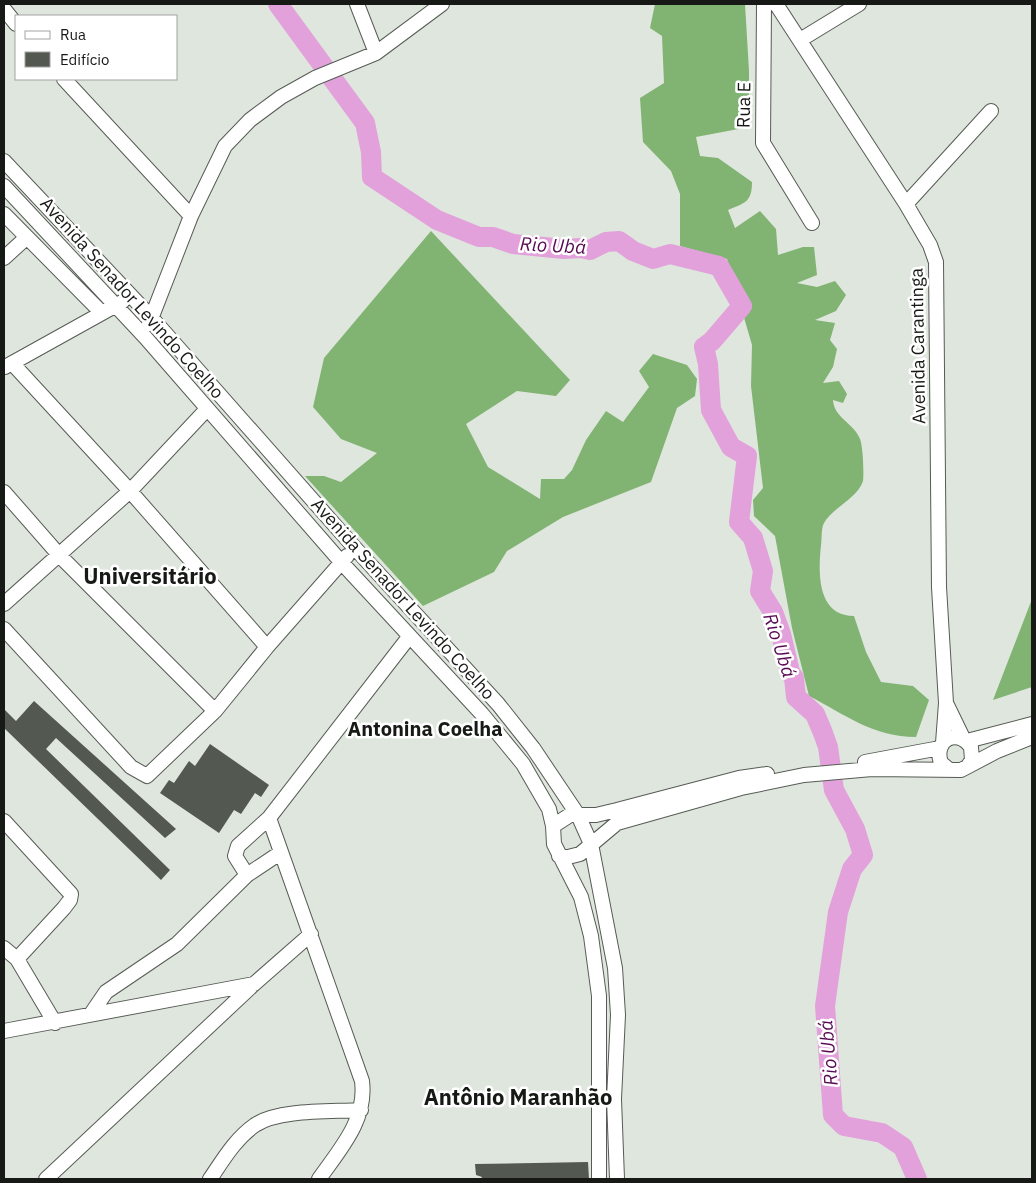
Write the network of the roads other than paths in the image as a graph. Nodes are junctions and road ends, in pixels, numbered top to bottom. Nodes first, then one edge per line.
1 (357, 4) edge
2 (442, 4) edge
3 (764, 4) edge
4 (776, 4) edge
5 (859, 4) edge
6 (6, 9) edge
7 (15, 22) edge
8 (800, 40) junction
9 (376, 53) junction
10 (65, 80) edge
11 (991, 110) dead end
12 (4, 161) edge
13 (4, 186) edge
14 (906, 204) junction
15 (4, 214) edge
16 (191, 216) junction
17 (812, 223) dead end
18 (26, 238) junction
19 (4, 258) edge
20 (132, 298) junction
21 (115, 306) junction
22 (102, 313) junction
23 (151, 317) junction
24 (145, 336) junction
25 (8, 366) edge
26 (207, 409) junction
27 (130, 491) junction
28 (4, 492) edge
29 (354, 547) junction
30 (60, 556) junction
31 (342, 563) junction
32 (4, 604) edge
33 (4, 628) edge
34 (409, 637) junction
35 (267, 647) junction
36 (946, 703) junction
37 (215, 711) junction
38 (1032, 724) edge
39 (1032, 737) edge
40 (965, 740) junction
41 (941, 745) junction
42 (968, 766) junction
43 (854, 767) junction
44 (947, 768) junction
45 (804, 771) junction
46 (578, 815) junction
47 (269, 818) junction
48 (4, 821) edge
49 (554, 826) junction
50 (591, 844) junction
51 (280, 853) junction
52 (559, 856) junction
53 (248, 875) junction
54 (311, 934) junction
55 (4, 949) edge
56 (16, 959) junction
57 (254, 984) junction
58 (91, 1014) junction
59 (55, 1023) junction
60 (4, 1031) edge
61 (361, 1110) junction
62 (46, 1179) edge
63 (210, 1179) edge
64 (319, 1179) edge
65 (599, 1179) edge
66 (617, 1179) edge

1 - 9 street
2 - 9 street
3 - 17 street, Rua E
4 - 8 street, Avenida Carantinga
5 - 8 street
6 - 7 street
8 - 14 street, Avenida Carantinga
9 - 16 street
10 - 16 street
11 - 14 street
12 - 20 street
13 - 21 street, Avenida Senador Levindo Coelho
14 - 36 street, Avenida Carantinga
15 - 18 street
16 - 23 street
18 - 19 street
18 - 22 street
20 - 21 street
20 - 23 street
21 - 22 street
21 - 24 street, Avenida Senador Levindo Coelho
22 - 25 street
23 - 24 street
23 - 29 street
24 - 26 street, Avenida Senador Levindo Coelho
25 - 27 street
26 - 27 street
26 - 31 street, Avenida Senador Levindo Coelho
27 - 30 street
27 - 35 street
28 - 30 street
29 - 31 street
29 - 46 street
30 - 32 street
30 - 37 street
31 - 34 street, Avenida Senador Levindo Coelho
31 - 35 street
33 - 37 street
34 - 47 street
34 - 49 street, Avenida Senador Levindo Coelho
35 - 37 street
36 - 40 street, Avenida Carantinga
36 - 41 street, Avenida Carantinga
38 - 40 street
39 - 42 street
40 - 41 street
40 - 42 street
41 - 43 street
41 - 44 street
42 - 44 street
43 - 44 street
43 - 45 street
45 - 46 street
45 - 50 street
46 - 49 street
46 - 50 street
47 - 51 street
47 - 53 street
48 - 56 street
49 - 52 street, Avenida Senador Levindo Coelho
50 - 52 street
50 - 66 street
51 - 53 street
51 - 54 street
52 - 65 street, Avenida Senador Levindo Coelho
53 - 58 street
54 - 57 street
54 - 61 street
55 - 56 street
56 - 59 street
57 - 58 street
57 - 62 street
58 - 59 street
59 - 60 street
61 - 63 street
61 - 64 street

